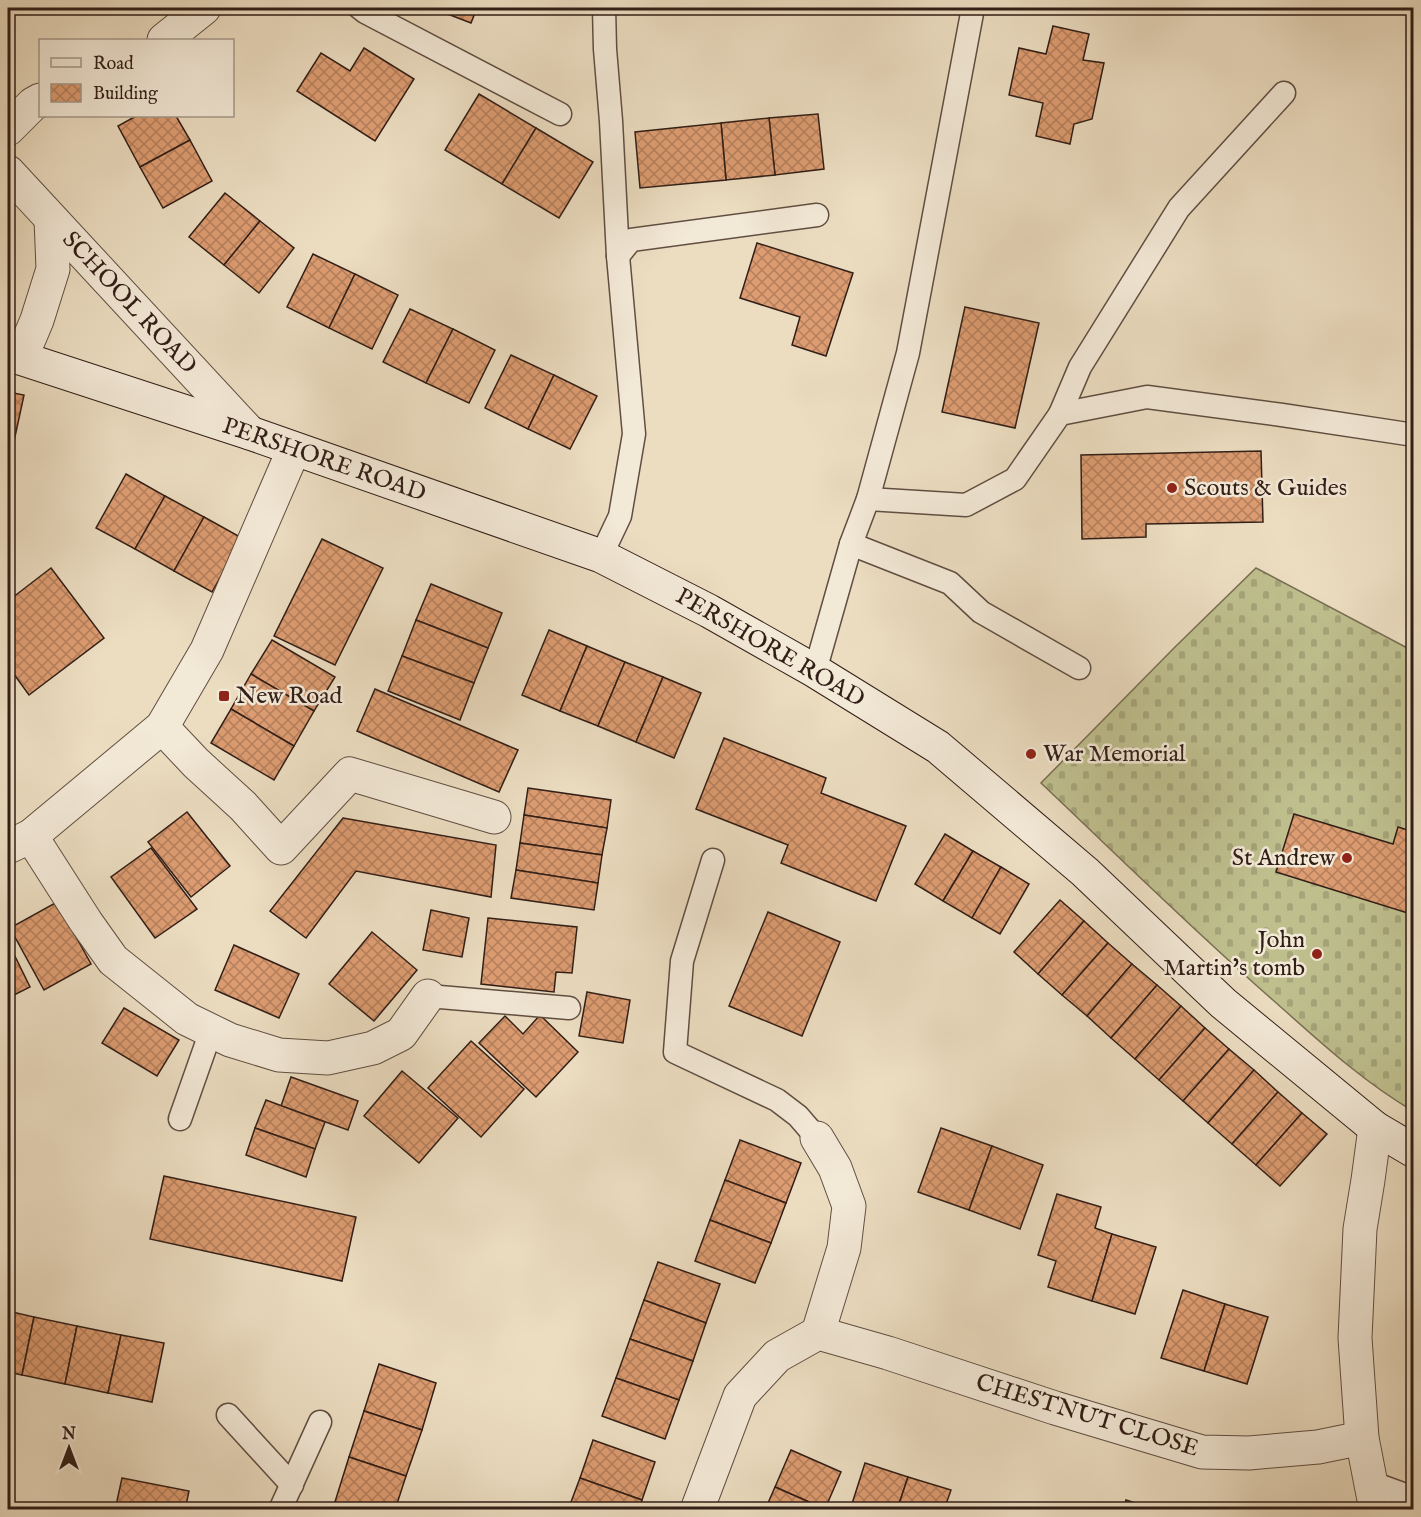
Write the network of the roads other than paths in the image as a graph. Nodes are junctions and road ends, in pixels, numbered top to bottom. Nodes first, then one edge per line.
1 (204, 8) edge
2 (360, 8) edge
3 (604, 8) edge
4 (973, 8) edge
5 (165, 39) edge
6 (1284, 93) dead end
7 (39, 101) edge
8 (560, 114) dead end
9 (8, 129) edge
10 (8, 172) edge
11 (817, 214) dead end
12 (51, 219) junction
13 (618, 256) junction
14 (14, 356) edge
15 (1060, 414) junction
16 (250, 433) junction
17 (1413, 435) edge
18 (294, 449) junction
19 (868, 499) junction
20 (851, 544) junction
21 (600, 555) junction
22 (1079, 668) dead end
23 (815, 671) junction
24 (162, 727) junction
25 (494, 817) dead end
26 (19, 841) edge
27 (713, 860) dead end
28 (428, 996) joint
29 (568, 1008) dead end
30 (212, 1031) junction
31 (180, 1119) dead end
32 (1376, 1128) junction
33 (817, 1138) joint
34 (1413, 1151) edge
35 (818, 1333) junction
36 (228, 1415) dead end
37 (320, 1422) dead end
38 (1362, 1438) junction
39 (292, 1485) junction
40 (1373, 1496) edge
41 (1413, 1498) edge
42 (280, 1509) edge
43 (697, 1509) edge

1 - 5 street
2 - 8 lane
3 - 13 lane
4 - 19 lane
6 - 15 lane
7 - 9 street
10 - 12 street, SCHOOL ROAD
11 - 13 lane
12 - 14 street
12 - 16 street, SCHOOL ROAD
13 - 21 lane
14 - 16 street, PERSHORE ROAD
15 - 17 lane
15 - 19 lane
16 - 18 street, PERSHORE ROAD
18 - 21 street, PERSHORE ROAD
18 - 24 street
19 - 20 lane
20 - 22 lane
20 - 23 lane
21 - 23 street, PERSHORE ROAD
23 - 32 street, PERSHORE ROAD
24 - 25 street
24 - 26 street
26 - 30 street
27 - 33 lane
28 - 29 lane
28 - 30 street
30 - 31 lane
32 - 34 street, PERSHORE ROAD
32 - 38 street
33 - 35 street
35 - 38 street, CHESTNUT CLOSE
35 - 43 street
36 - 39 lane
37 - 39 lane
38 - 40 street
39 - 42 lane
40 - 41 lane

